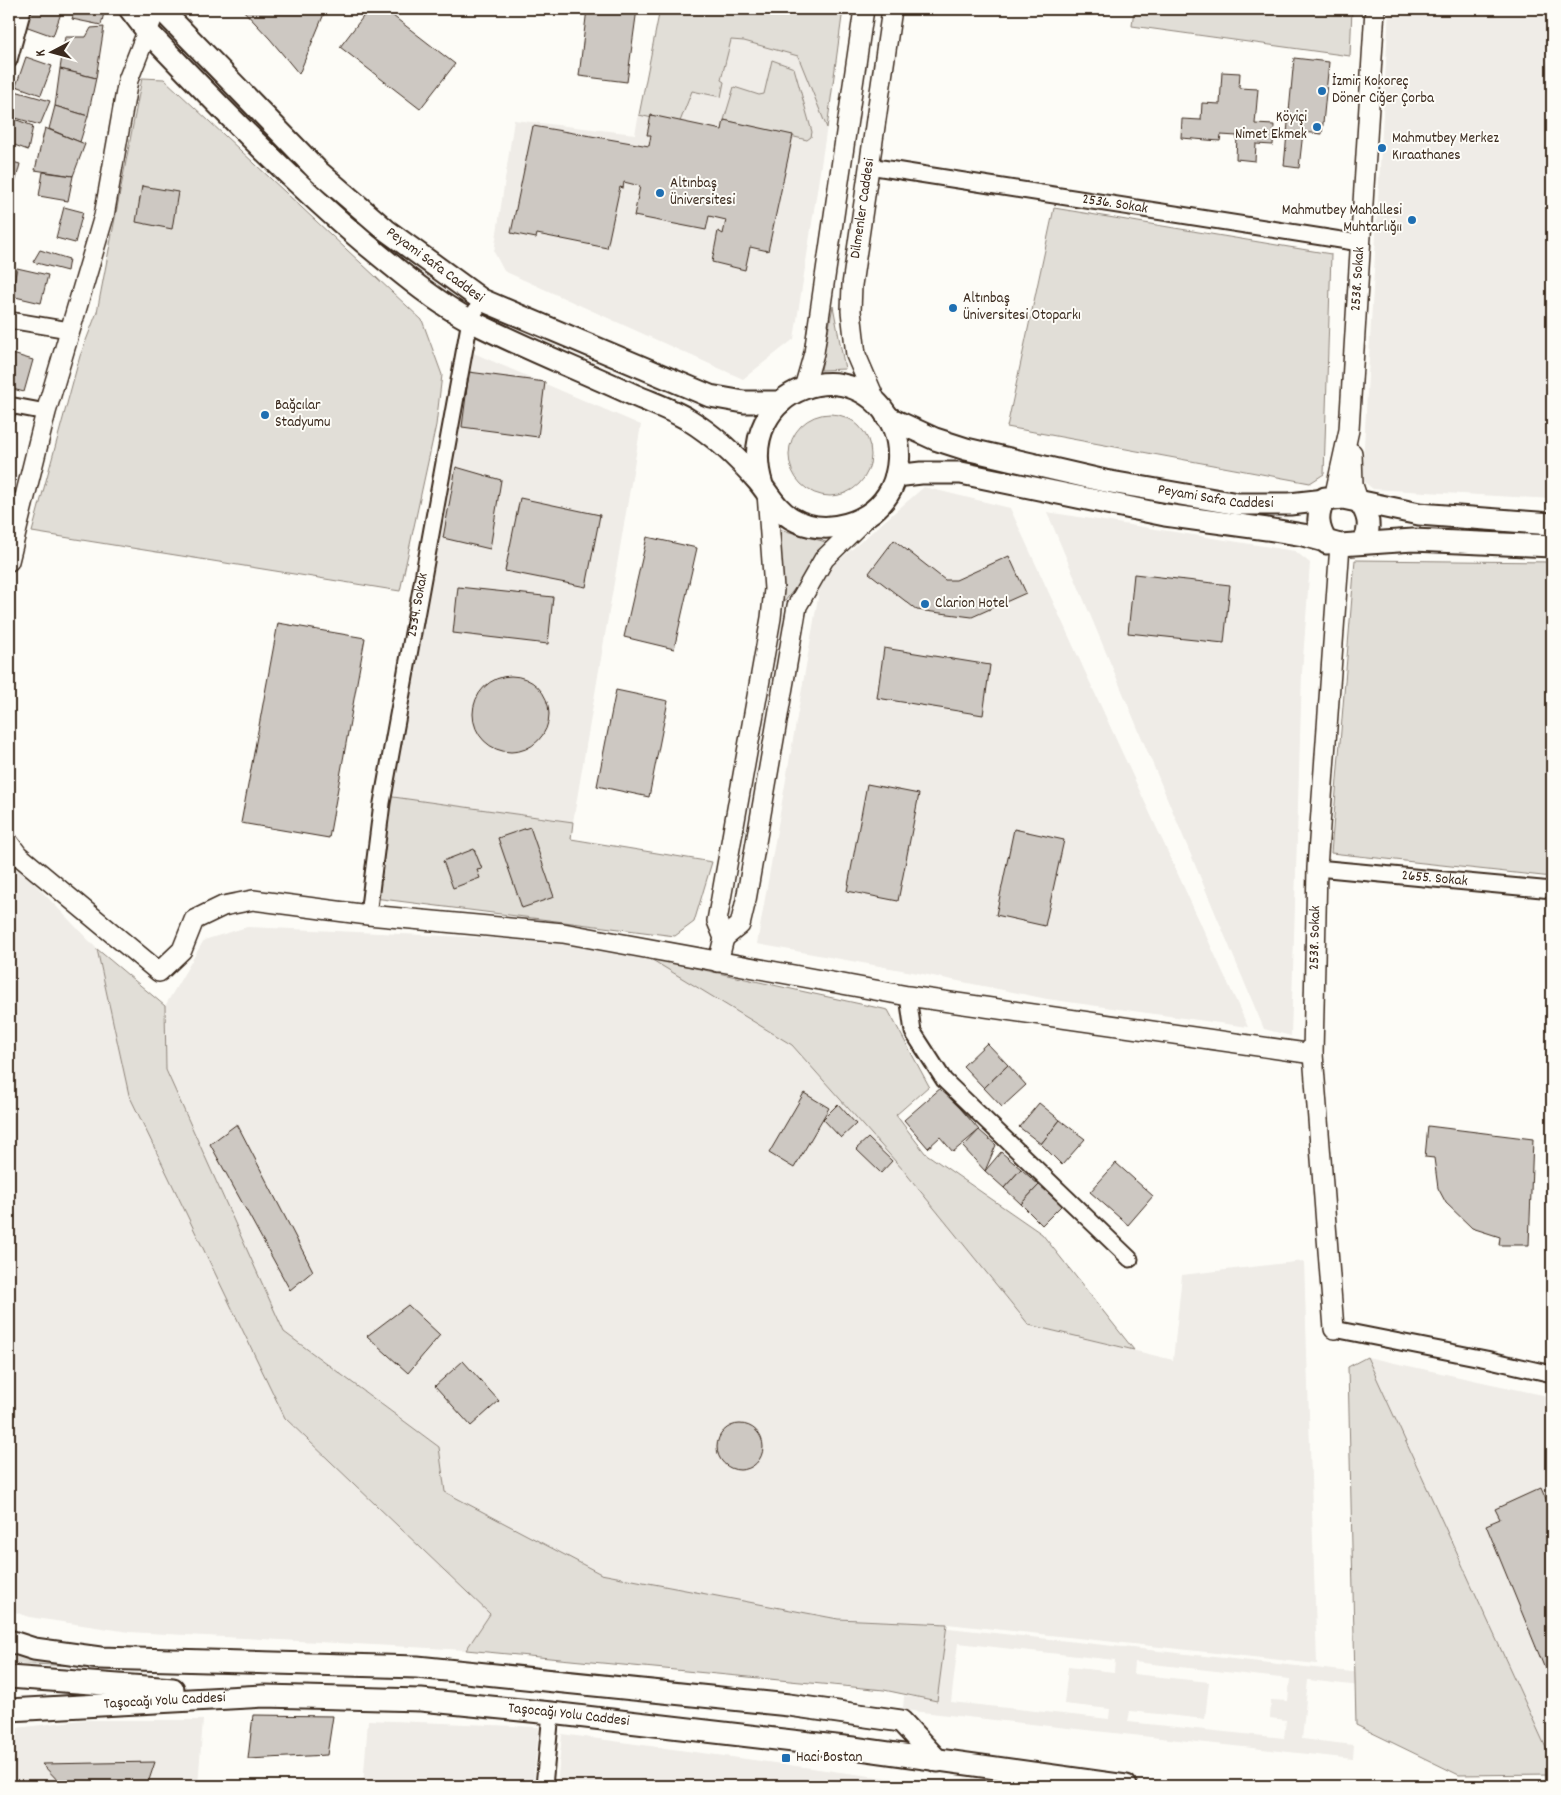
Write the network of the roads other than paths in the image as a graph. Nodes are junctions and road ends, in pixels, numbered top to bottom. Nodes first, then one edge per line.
1 (23, 9) edge
2 (130, 9) edge
3 (156, 9) edge
4 (161, 9) edge
5 (864, 9) edge
6 (892, 9) edge
7 (1375, 9) edge
8 (147, 31) junction
9 (9, 60) edge
10 (869, 166) junction
11 (1360, 243) junction
12 (482, 300) junction
13 (9, 320) edge
14 (470, 320) junction
15 (69, 330) junction
16 (804, 388) junction
17 (781, 402) junction
18 (9, 405) edge
19 (882, 411) junction
20 (46, 412) junction
21 (1349, 430) junction
22 (896, 476) junction
23 (764, 489) junction
24 (1329, 498) junction
25 (1358, 500) junction
26 (16, 501) edge
27 (872, 512) junction
28 (1552, 524) edge
29 (1364, 542) junction
30 (1334, 544) junction
31 (1552, 546) edge
32 (9, 561) edge
33 (9, 843) edge
34 (1317, 868) junction
35 (1552, 890) edge
36 (368, 915) junction
37 (724, 938) junction
38 (718, 962) junction
39 (908, 996) junction
40 (1313, 1054) junction
41 (1130, 1259) dead end
42 (1334, 1330) joint
43 (1552, 1374) edge
44 (9, 1641) edge
45 (9, 1678) edge
46 (536, 1679) junction
47 (264, 1696) junction
48 (9, 1710) edge
49 (551, 1713) junction
50 (858, 1715) junction
51 (853, 1748) junction
52 (938, 1761) junction
53 (544, 1786) edge
54 (1126, 1786) edge

1 - 9 street
2 - 8 main road
3 - 8 street
4 - 12 main road, Peyami Safa Caddesi
5 - 16 street, Dilmenler Caddesi
6 - 10 street, Dilmenler Caddesi
7 - 11 street, 2538. Sokak
8 - 14 main road
8 - 15 street
10 - 11 street, 2536. Sokak
10 - 19 street, Dilmenler Caddesi
11 - 21 street, 2538. Sokak
12 - 14 street, 2534. Sokak
12 - 17 main road, Peyami Safa Caddesi
13 - 15 street
14 - 23 main road
14 - 36 street, 2534. Sokak
15 - 20 street
16 - 17 main road
16 - 19 main road
17 - 23 main road
18 - 20 street
19 - 22 main road
19 - 24 main road, Peyami Safa Caddesi
20 - 26 street
21 - 24 street
21 - 25 street
22 - 27 main road
22 - 30 main road, Peyami Safa Caddesi
23 - 27 main road
23 - 37 street
24 - 25 main road, Peyami Safa Caddesi
24 - 30 main road
25 - 28 main road, Peyami Safa Caddesi
25 - 29 main road
26 - 32 street
27 - 37 street
29 - 30 main road, Peyami Safa Caddesi
29 - 31 main road, Peyami Safa Caddesi
30 - 34 street, 2538. Sokak
33 - 36 street
34 - 35 street, 2655. Sokak
34 - 40 street, 2538. Sokak
36 - 38 street
37 - 38 street
38 - 39 street
39 - 40 street
39 - 41 street
40 - 42 street, 2538. Sokak
42 - 43 street
44 - 46 main road
45 - 47 main road
46 - 49 main road
46 - 50 main road
47 - 48 main road, Taşocağı Yolu Caddesi
47 - 49 main road, Taşocağı Yolu Caddesi
49 - 51 main road, Taşocağı Yolu Caddesi
49 - 53 street
50 - 51 main road
50 - 52 main road
51 - 52 main road, Taşocağı Yolu Caddesi
52 - 54 main road, Taşocağı Yolu Caddesi

